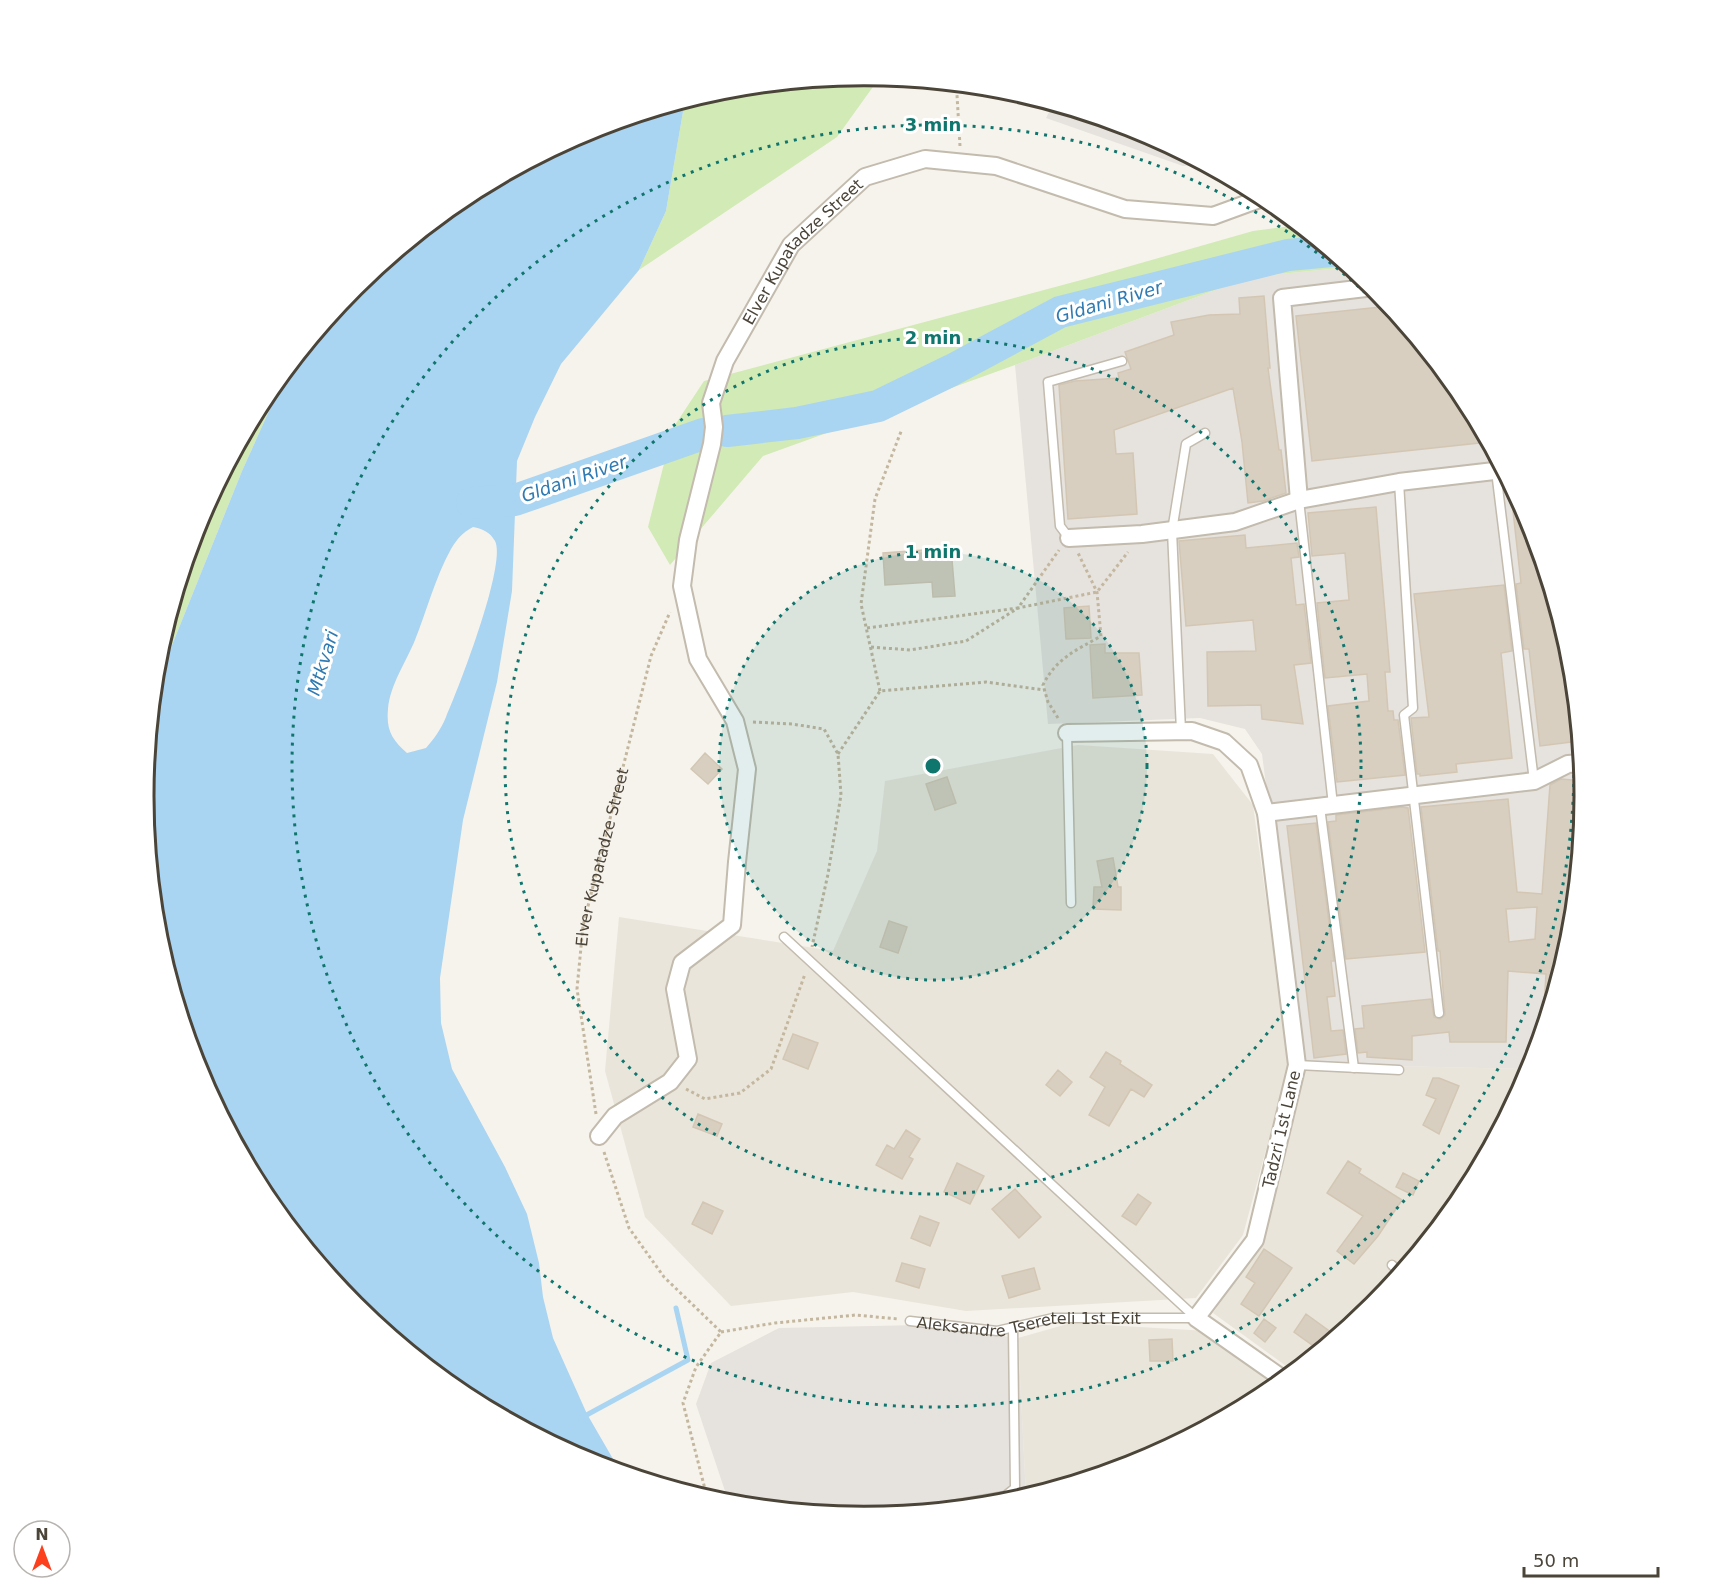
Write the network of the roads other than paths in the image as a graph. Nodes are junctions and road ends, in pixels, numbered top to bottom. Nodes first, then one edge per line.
1 (1252, 202) edge
2 (1360, 288) edge
3 (1122, 361) dead end
4 (1205, 433) dead end
5 (1495, 471) edge
6 (1399, 482) junction
7 (1501, 482) edge
8 (1299, 500) junction
9 (1172, 531) junction
10 (1070, 538) joint
11 (1181, 731) junction
12 (1067, 733) joint
13 (1573, 764) edge
14 (1534, 781) junction
15 (1414, 795) junction
16 (1326, 806) junction
17 (1266, 813) junction
18 (1071, 903) dead end
19 (784, 937) dead end
20 (1439, 1013) dead end
21 (1297, 1065) junction
22 (1353, 1068) junction
23 (1400, 1070) dead end
24 (599, 1136) road end
25 (1392, 1265) dead end
26 (1395, 1268) edge
27 (1196, 1318) junction
28 (910, 1321) road end
29 (1013, 1328) junction
30 (1275, 1374) edge
31 (1013, 1490) edge

1 - 24 street, Elver Kupatadze Street
2 - 8 street
3 - 10 lane
4 - 9 lane
5 - 6 street
6 - 8 street
6 - 15 lane
7 - 14 lane
8 - 9 street
8 - 16 lane
9 - 10 street
9 - 11 lane
11 - 12 street, Tadzri 1st Lane
11 - 17 street, Tadzri 1st Lane
12 - 18 lane
13 - 14 street
14 - 15 street
15 - 16 street
15 - 20 lane
16 - 17 street
16 - 22 lane
17 - 21 street, Tadzri 1st Lane
19 - 27 lane
21 - 22 lane
21 - 27 street, Tadzri 1st Lane
22 - 23 lane
25 - 26 lane
27 - 29 lane, Aleksandre Tsereteli 1st Exit
27 - 30 street
28 - 29 lane, Aleksandre Tsereteli 1st Exit
29 - 31 lane

